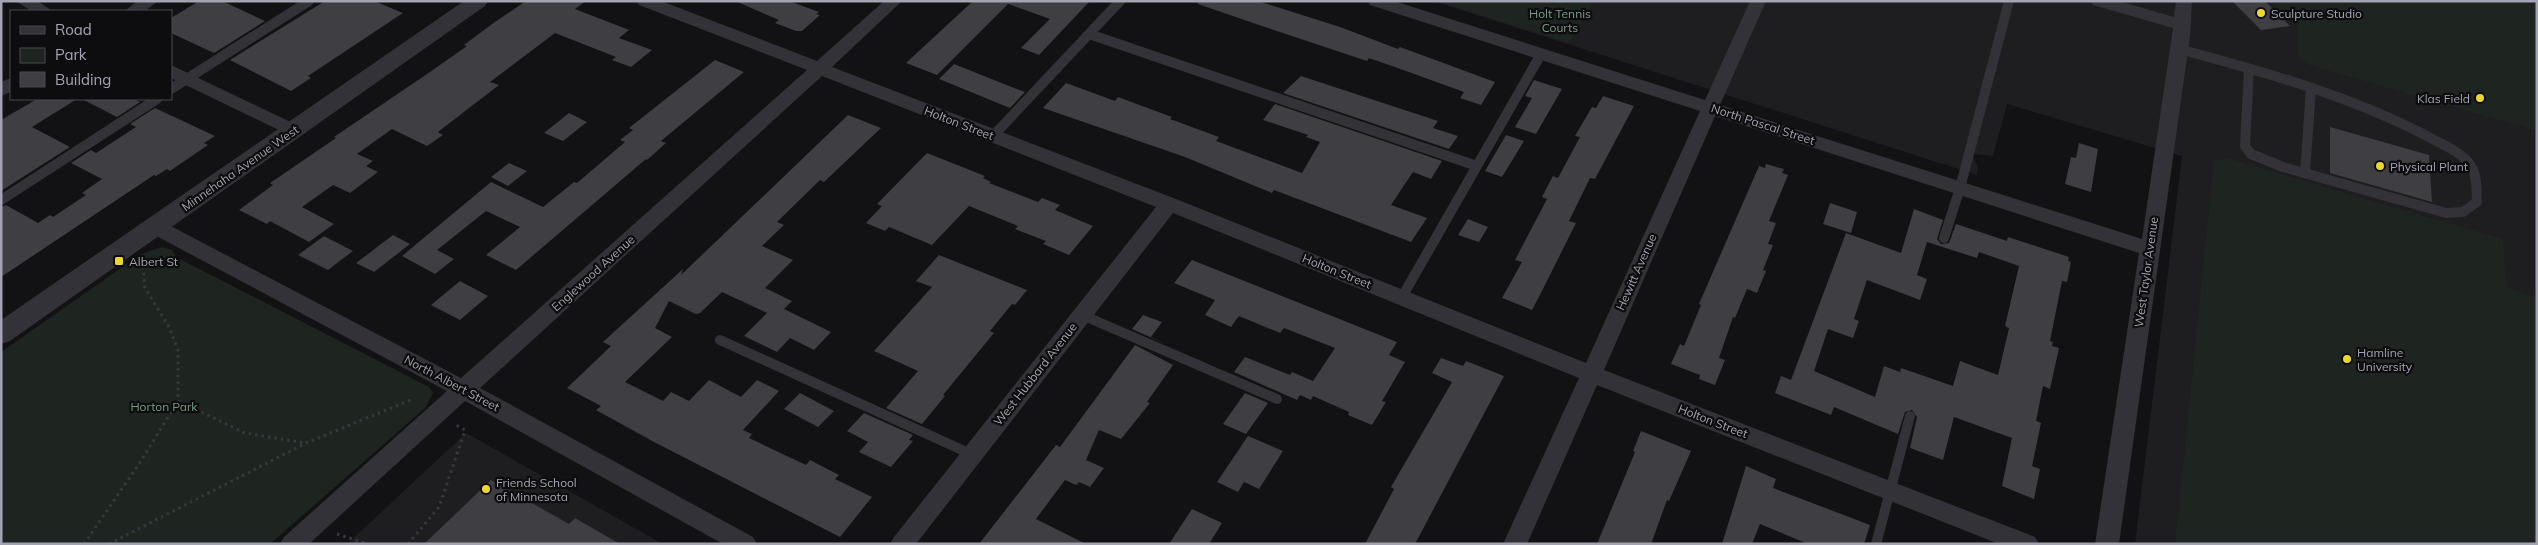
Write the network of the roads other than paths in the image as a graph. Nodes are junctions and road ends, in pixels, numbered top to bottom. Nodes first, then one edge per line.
1 (24, 1) edge
2 (150, 1) edge
3 (309, 1) edge
4 (478, 1) edge
5 (645, 1) edge
6 (894, 1) edge
7 (1120, 1) edge
8 (1376, 1) edge
9 (1758, 1) edge
10 (2009, 1) edge
11 (2099, 1) edge
12 (2184, 1) edge
13 (42, 10) edge
14 (135, 10) edge
15 (2182, 24) junction
16 (1089, 34) junction
17 (2179, 49) junction
18 (1541, 54) junction
19 (818, 69) junction
20 (2249, 69) junction
21 (179, 75) edge
22 (172, 87) edge
23 (2311, 88) junction
24 (155, 100) edge
25 (1709, 107) junction
26 (293, 130) junction
27 (993, 136) junction
28 (1478, 166) junction
29 (2306, 173) junction
30 (1960, 188) junction
31 (1, 200) edge
32 (1169, 204) junction
33 (156, 227) junction
34 (1944, 238) dead end
35 (2149, 249) junction
36 (1402, 297) junction
37 (1082, 315) junction
38 (1, 334) edge
39 (720, 340) dead end
40 (1592, 374) junction
41 (464, 390) junction
42 (1277, 398) dead end
43 (1910, 416) dead end
44 (971, 454) junction
45 (1890, 490) junction
46 (292, 544) edge
47 (746, 544) edge
48 (902, 544) edge
49 (1515, 544) edge
50 (1876, 544) edge
51 (2027, 544) edge
52 (2107, 544) edge

1 - 13 street
2 - 14 street
3 - 21 lane
4 - 26 street, Minnehaha Avenue West
5 - 19 street, Holton Street
6 - 19 street, Englewood Avenue
7 - 16 lane
8 - 18 street, North Pascal Street
9 - 25 street, Hewitt Avenue
10 - 30 lane
11 - 15 street
12 - 15 street, West Taylor Avenue
15 - 17 street, West Taylor Avenue
16 - 27 lane
16 - 28 lane
17 - 20 lane
17 - 35 street, West Taylor Avenue
18 - 25 street, North Pascal Street
18 - 28 lane
19 - 27 street, Holton Street
19 - 41 street, Englewood Avenue
20 - 23 lane
20 - 29 lane
21 - 22 lane
21 - 26 street
23 - 29 lane
23 - 29 lane
24 - 31 lane
25 - 30 street, North Pascal Street
25 - 40 street, Hewitt Avenue
26 - 33 street, Minnehaha Avenue West
27 - 32 street, Holton Street
28 - 36 lane
30 - 34 lane
30 - 35 street, North Pascal Street
32 - 36 street, Holton Street
32 - 37 street, West Hubbard Avenue
33 - 38 street, Minnehaha Avenue West
33 - 41 street, North Albert Street
35 - 52 street, West Taylor Avenue
36 - 40 street, Holton Street
37 - 42 lane
37 - 44 street, West Hubbard Avenue
39 - 44 lane
40 - 45 street, Holton Street
40 - 49 street, Hewitt Avenue
41 - 46 street, Englewood Avenue
41 - 47 street, North Albert Street
43 - 45 lane
44 - 48 street, West Hubbard Avenue
45 - 50 lane
45 - 51 street, Holton Street

